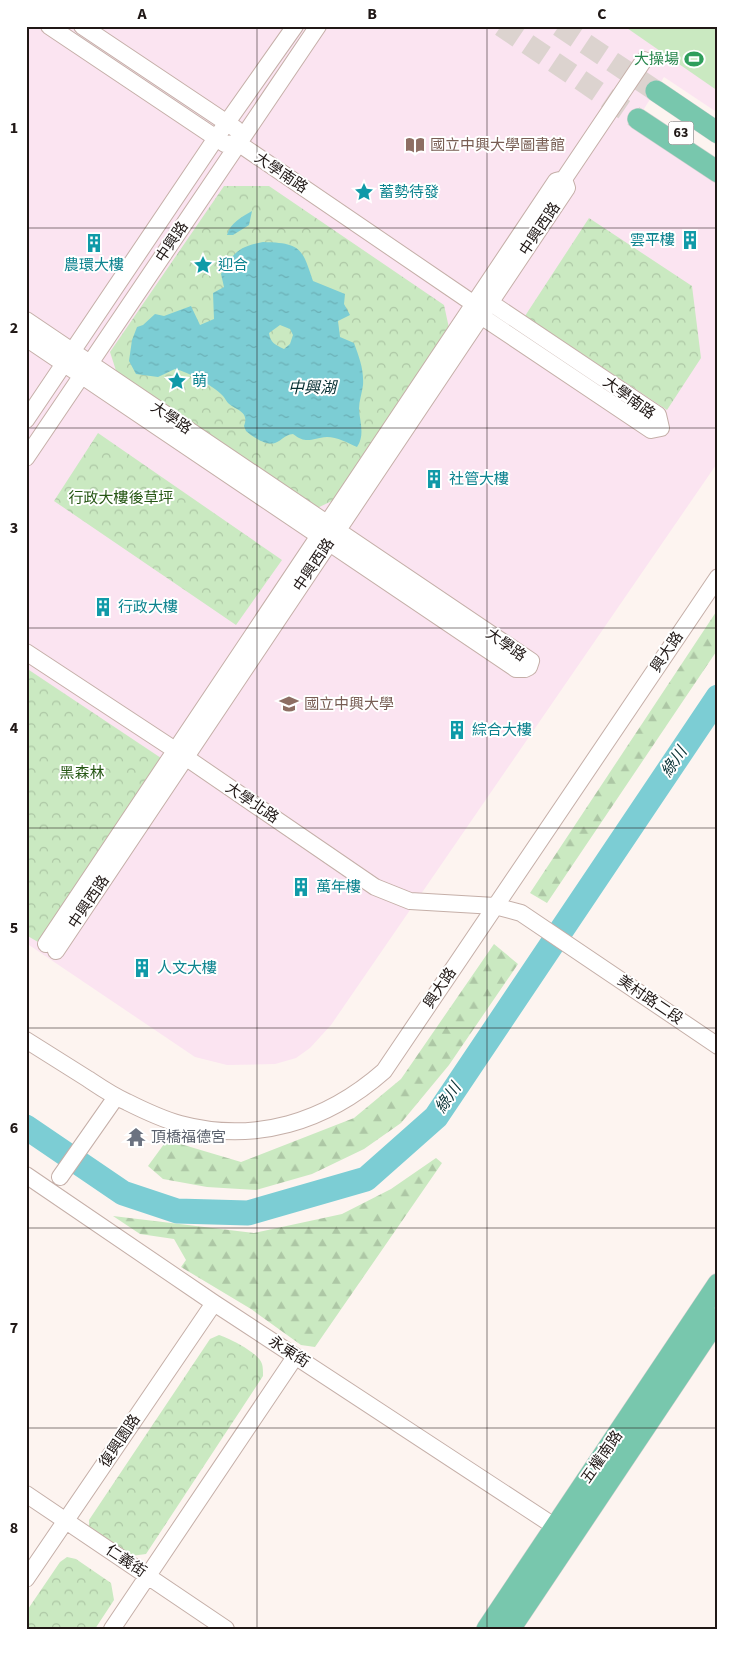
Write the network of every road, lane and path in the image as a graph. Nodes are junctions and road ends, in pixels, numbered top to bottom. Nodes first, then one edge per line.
1 (49, 26) edge
2 (82, 26) edge
3 (295, 26) edge
4 (318, 26) edge
5 (644, 60) dead end
6 (650, 100) junction
7 (718, 122) edge
8 (227, 123) junction
9 (718, 133) edge
10 (216, 138) junction
11 (244, 147) junction
12 (718, 158) edge
13 (718, 172) edge
14 (564, 179) junction
15 (491, 303) junction
16 (474, 306) junction
17 (26, 320) edge
18 (26, 338) edge
19 (69, 358) junction
20 (86, 369) junction
21 (26, 420) edge
22 (26, 458) edge
23 (328, 533) junction
24 (718, 577) edge
25 (26, 652) edge
26 (180, 754) junction
27 (495, 906) junction
28 (51, 947) dead end
29 (26, 1040) edge
30 (718, 1046) edge
31 (116, 1097) junction
32 (26, 1175) edge
33 (60, 1177) dead end
34 (718, 1284) edge
35 (214, 1303) junction
36 (718, 1318) edge
37 (295, 1357) junction
38 (26, 1494) edge
39 (66, 1521) junction
40 (554, 1526) junction
41 (148, 1576) junction
42 (26, 1579) edge
43 (112, 1629) edge
44 (226, 1629) edge
45 (487, 1629) edge
46 (510, 1629) edge

1 - 10 street, 大學南路
2 - 8 street, 大學南路
3 - 8 street, 中興路
4 - 11 street, 中興路
5 - 14 street, 中興西路
6 - 7 main road
6 - 9 main road, 63
6 - 12 main road, 63
6 - 13 main road
8 - 10 street, 中興路
8 - 11 street, 大學南路
10 - 11 street, 大學南路
10 - 19 street, 中興路
11 - 16 street, 大學南路
11 - 20 street, 中興路
14 - 15 street, 中興西路
14 - 16 street, 中興西路
15 - 16 street, 中興西路
15 - 16 street, 大學南路
16 - 23 street, 中興西路
17 - 19 street, 大學路
18 - 19 street, 大學路
19 - 20 street, 大學路
19 - 21 street, 中興路
20 - 22 street, 中興路
20 - 23 street, 大學路
23 - 23 street, 大學路
23 - 26 street, 中興西路
24 - 27 street, 興大路
25 - 26 street, 大學北路
26 - 27 street, 大學北路
26 - 28 street, 中興西路
27 - 30 street, 美村路二段
27 - 31 street, 興大路
29 - 31 street, 興大路
31 - 33 street
32 - 35 street, 永東街
34 - 40 main road, 五權南路
35 - 37 street, 永東街
35 - 39 street, 復興園路
36 - 46 main road, 五權南路
37 - 40 street, 永東街
37 - 41 street
38 - 39 street, 仁義街
39 - 41 street, 仁義街
39 - 42 street, 復興園路
40 - 45 main road, 五權南路
41 - 43 street
41 - 44 street, 仁義街

